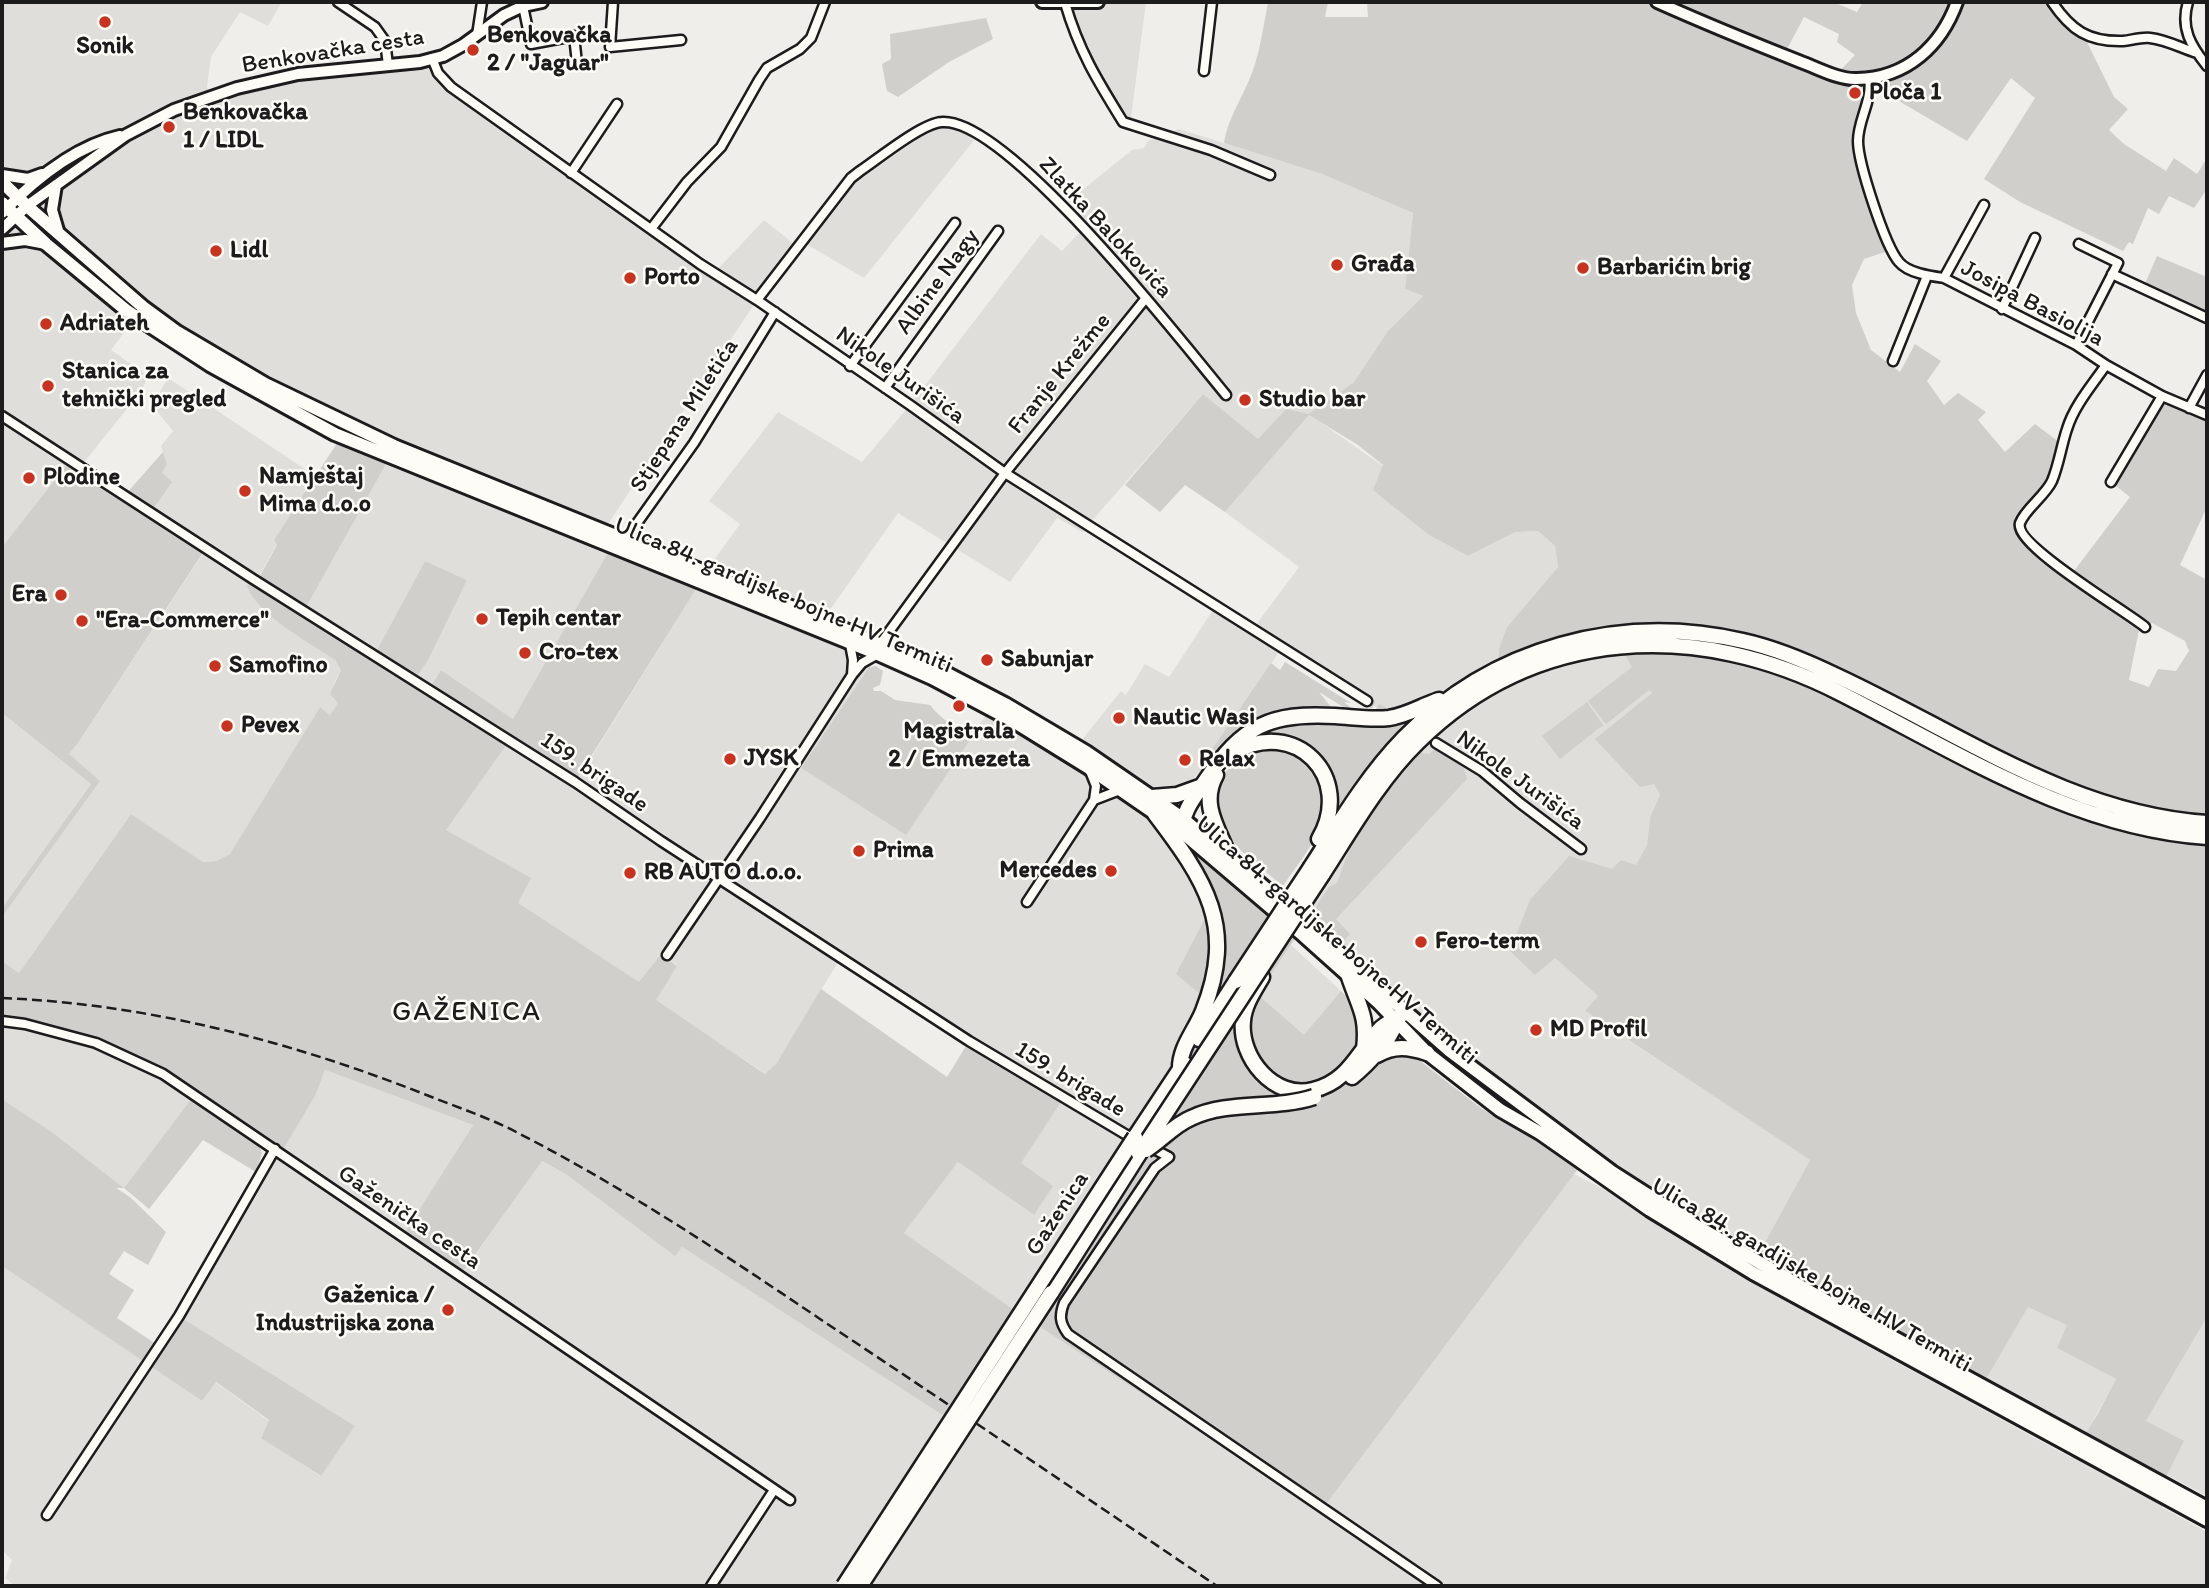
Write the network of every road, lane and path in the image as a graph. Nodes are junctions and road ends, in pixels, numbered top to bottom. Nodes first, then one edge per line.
1 (338, 2) edge
2 (482, 2) edge
3 (542, 2) edge
4 (613, 2) edge
5 (825, 2) edge
6 (1042, 2) edge
7 (1098, 2) edge
8 (1212, 2) edge
9 (1657, 2) edge
10 (1957, 2) edge
11 (2052, 2) edge
12 (2188, 2) edge
13 (1065, 3) edge
14 (523, 6) junction
15 (477, 35) junction
16 (681, 40) dead end
17 (2197, 53) junction
18 (432, 58) junction
19 (577, 63) dead end
20 (388, 65) junction
21 (2207, 66) edge
22 (1204, 71) dead end
23 (1869, 78) junction
24 (617, 104) dead end
25 (126, 135) junction
26 (51, 170) junction
27 (571, 173) junction
28 (2, 175) edge
29 (1270, 175) dead end
30 (2, 182) edge
31 (55, 185) junction
32 (22, 202) junction
33 (1984, 205) dead end
34 (6, 210) edge
35 (955, 223) dead end
36 (2, 229) edge
37 (651, 229) junction
38 (998, 232) dead end
39 (59, 234) junction
40 (2035, 238) dead end
41 (2, 243) edge
42 (47, 244) junction
43 (2079, 244) dead end
44 (2112, 274) junction
45 (1927, 276) junction
46 (1944, 278) junction
47 (1146, 298) junction
48 (757, 300) junction
49 (2002, 309) junction
50 (775, 312) junction
51 (2207, 318) edge
52 (2076, 345) junction
53 (1893, 361) dead end
54 (2106, 365) junction
55 (850, 366) junction
56 (2207, 375) edge
57 (885, 388) junction
58 (1226, 395) dead end
59 (2162, 396) junction
60 (2189, 408) junction
61 (2207, 415) edge
62 (2, 416) edge
63 (1005, 473) junction
64 (2111, 482) dead end
65 (625, 540) junction
66 (2145, 626) dead end
67 (850, 644) junction
68 (879, 649) junction
69 (852, 675) junction
70 (1454, 695) junction
71 (1367, 701) tunnel mouth
72 (1436, 743) dead end
73 (1089, 768) junction
74 (1202, 786) junction
75 (1120, 790) junction
76 (1152, 797) junction
77 (1094, 800) junction
78 (1155, 814) junction
79 (2207, 823) edge
80 (1182, 825) junction
81 (2207, 837) edge
82 (1581, 849) dead end
83 (1230, 859) junction
84 (1317, 871) junction
85 (719, 878) junction
86 (1027, 902) dead end
87 (1275, 947) junction
88 (667, 955) dead end
89 (1349, 977) junction
90 (1400, 1017) junction
91 (2, 1021) edge
92 (1368, 1053) junction
93 (1427, 1053) junction
94 (1180, 1070) junction
95 (1313, 1094) junction
96 (275, 1149) junction
97 (1139, 1154) junction
98 (774, 1490) junction
99 (790, 1500) dead end
100 (2207, 1508) edge
101 (47, 1515) dead end
102 (2207, 1520) edge
103 (711, 1586) edge
104 (844, 1586) edge
105 (860, 1586) edge
106 (1437, 1586) edge

1 - 20 street
2 - 15 street
3 - 14 main road, Benkovačka cesta
4 - 16 street
5 - 37 street
6 - 13 main road
7 - 13 main road
8 - 22 street
9 - 23 main road
10 - 23 main road
11 - 17 street
12 - 17 street
13 - 29 street
14 - 15 main road, Benkovačka cesta
14 - 19 street
15 - 18 main road, Benkovačka cesta
17 - 21 street
18 - 20 main road, Benkovačka cesta
18 - 27 street, Nikole Jurišića
20 - 25 main road, Benkovačka cesta
23 - 45 street, Josipa Basiolija
24 - 27 street
25 - 26 main road, Benkovačka cesta
25 - 31 main road, Benkovačka cesta
26 - 28 main road
26 - 32 main road, Benkovačka cesta
27 - 37 street, Nikole Jurišića
30 - 32 main road, Ulica 84. gardijske bojne HV Termiti
31 - 32 main road, Benkovačka cesta
31 - 39 main road
32 - 34 main road
32 - 39 main road, Ulica 84. gardijske bojne HV Termiti
33 - 46 street
34 - 36 main road
34 - 42 main road, Ulica 84. gardijske bojne HV Termiti
35 - 55 street
37 - 48 street, Nikole Jurišića
38 - 57 street, Albine Nagy
39 - 65 main road, Ulica 84. gardijske bojne HV Termiti
40 - 49 street
41 - 42 main road
42 - 67 main road, Ulica 84. gardijske bojne HV Termiti
43 - 44 street
44 - 51 street
44 - 52 street
45 - 46 street, Josipa Basiolija
45 - 53 street
46 - 49 street, Josipa Basiolija
47 - 48 street, Zlatka Balokovića
47 - 58 street, Zlatka Balokovića
47 - 63 street, Franje Krežme
48 - 50 street, Nikole Jurišića
49 - 52 street, Josipa Basiolija
50 - 55 street, Nikole Jurišića
50 - 65 street, Stjepana Miletića
52 - 54 street, Josipa Basiolija
54 - 59 street, Josipa Basiolija
54 - 66 street
55 - 57 street, Nikole Jurišića
56 - 60 street
57 - 63 street, Nikole Jurišića
59 - 60 street, Josipa Basiolija
59 - 64 street
60 - 61 street, Josipa Basiolija
62 - 85 street, 159. brigade
63 - 68 street, Franje Krežme
63 - 71 street, Nikole Jurišića
65 - 68 main road, Ulica 84. gardijske bojne HV Termiti
67 - 68 main road, Ulica 84. gardijske bojne HV Termiti
67 - 69 street
68 - 69 street, Franje Krežme
68 - 73 main road, Ulica 84. gardijske bojne HV Termiti
68 - 76 main road, Ulica 84. gardijske bojne HV Termiti
69 - 85 street, Franje Krežme
70 - 74 highway
70 - 79 highway
70 - 84 highway
72 - 82 street, Nikole Jurišića
73 - 75 main road, Ulica 84. gardijske bojne HV Termiti
73 - 77 street
74 - 76 highway
74 - 80 highway
75 - 77 street
75 - 78 main road, Ulica 84. gardijske bojne HV Termiti
76 - 80 main road, Ulica 84. gardijske bojne HV Termiti
77 - 86 street
78 - 80 main road, Ulica 84. gardijske bojne HV Termiti
78 - 94 highway
80 - 83 main road, Ulica 84. gardijske bojne HV Termiti
80 - 89 main road, Ulica 84. gardijske bojne HV Termiti
81 - 84 highway
83 - 84 highway
83 - 90 main road, Ulica 84. gardijske bojne HV Termiti
84 - 87 highway, Gaženica, bridge
84 - 94 highway, Gaženica, bridge
85 - 88 street, Franje Krežme
85 - 106 street, 159. brigade
87 - 95 highway
87 - 97 highway, Gaženica, bridge
89 - 90 main road, Ulica 84. gardijske bojne HV Termiti
89 - 92 highway
90 - 92 highway
90 - 93 main road, Ulica 84. gardijske bojne HV Termiti
90 - 100 main road, Ulica 84. gardijske bojne HV Termiti
91 - 96 street, Gaženička cesta
92 - 93 highway
92 - 95 highway
93 - 102 main road, Ulica 84. gardijske bojne HV Termiti
94 - 104 highway, Gaženica, bridge
95 - 97 highway, bridge
96 - 98 street, Gaženička cesta
96 - 101 street
97 - 105 highway, Gaženica, bridge
98 - 99 street, Gaženička cesta
98 - 103 street

